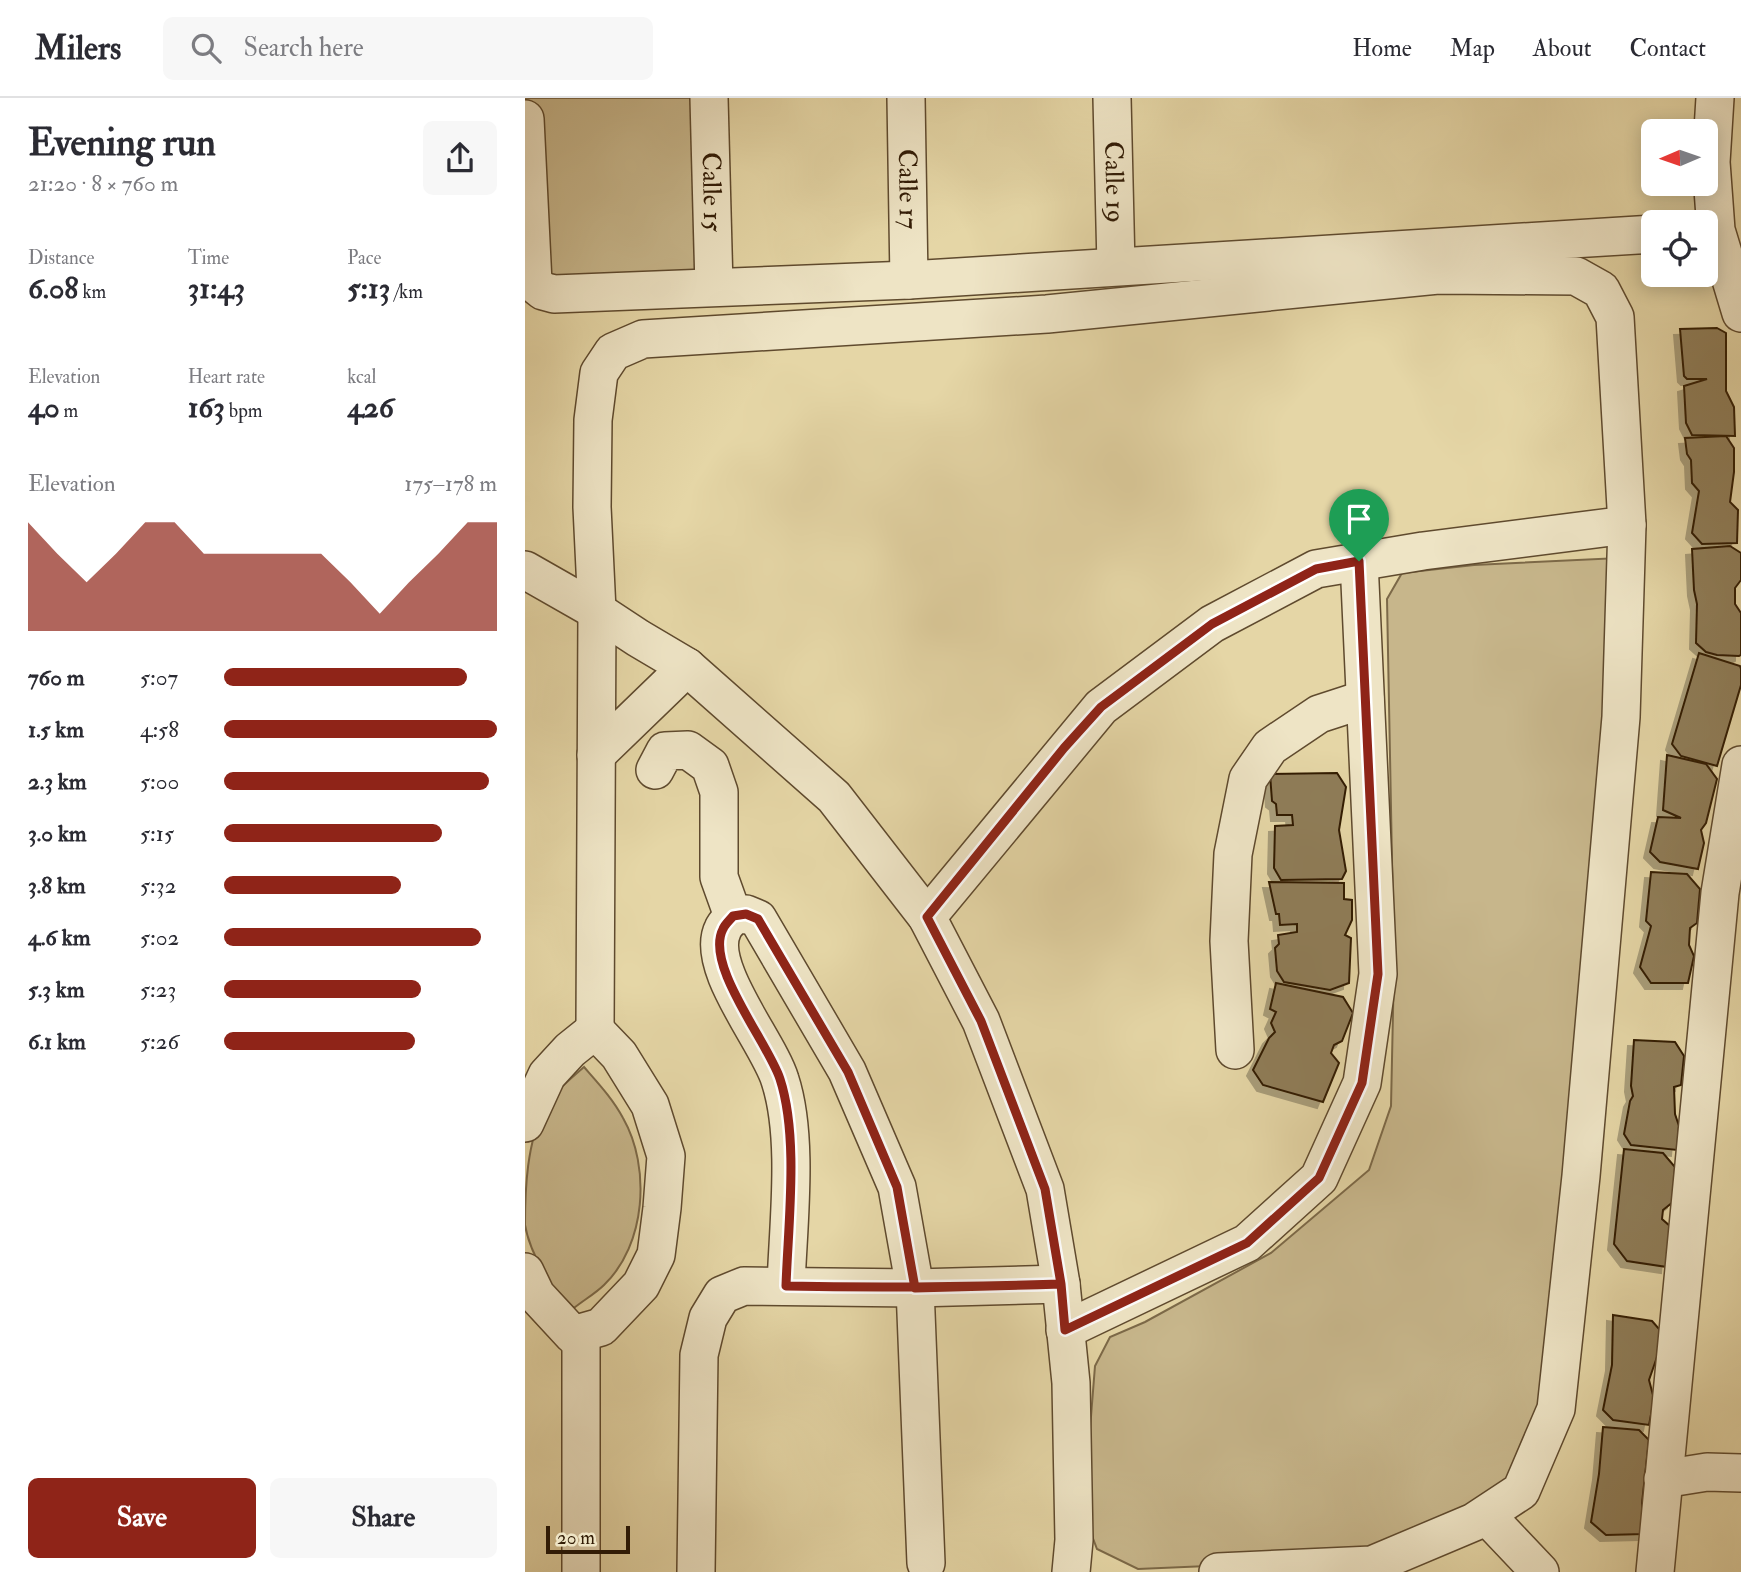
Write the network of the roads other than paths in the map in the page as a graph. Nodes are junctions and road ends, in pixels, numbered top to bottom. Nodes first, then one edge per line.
1 (709, 98) edge
2 (906, 98) edge
3 (1112, 98) edge
4 (1715, 98) edge
5 (525, 119) edge
6 (1711, 210) edge
7 (1641, 235) edge
8 (1718, 249) edge
9 (1116, 266) junction
10 (909, 279) junction
11 (714, 287) junction
12 (1741, 313) edge
13 (1627, 525) junction
14 (1359, 561) junction
15 (525, 570) edge
16 (597, 611) junction
17 (687, 667) junction
18 (1365, 699) junction
19 (596, 755) junction
20 (1741, 765) edge
21 (655, 770) dead end
22 (733, 916) junction
23 (927, 917) junction
24 (595, 1030) junction
25 (1235, 1050) dead end
26 (525, 1123) edge
27 (525, 1272) edge
28 (1061, 1284) junction
29 (786, 1286) junction
30 (915, 1288) junction
31 (1065, 1330) junction
32 (581, 1333) junction
33 (1741, 1473) edge
34 (1663, 1479) junction
35 (1486, 1515) junction
36 (926, 1563) dead end
37 (581, 1572) edge
38 (696, 1572) edge
39 (1071, 1572) edge
40 (1218, 1572) edge
41 (1540, 1572) edge
42 (1655, 1572) edge

1 - 11 street, Calle 15
2 - 10 street, Calle 17
3 - 9 street, Calle 19
4 - 6 street
5 - 11 street
7 - 9 street
8 - 12 street
9 - 10 street
10 - 11 street
13 - 14 street
13 - 16 street
13 - 35 street
14 - 18 street
14 - 23 street
15 - 16 street
16 - 17 street
16 - 19 street
17 - 19 street
17 - 23 street
18 - 25 street
18 - 31 street
19 - 24 street
20 - 34 street
21 - 22 street
22 - 29 street
22 - 30 street
23 - 28 street
24 - 26 street
24 - 32 street
27 - 32 street
28 - 30 street
28 - 31 street
29 - 30 street
29 - 38 street
30 - 36 street
31 - 39 street
32 - 37 street
33 - 34 street
34 - 42 street
35 - 40 street
35 - 41 street

